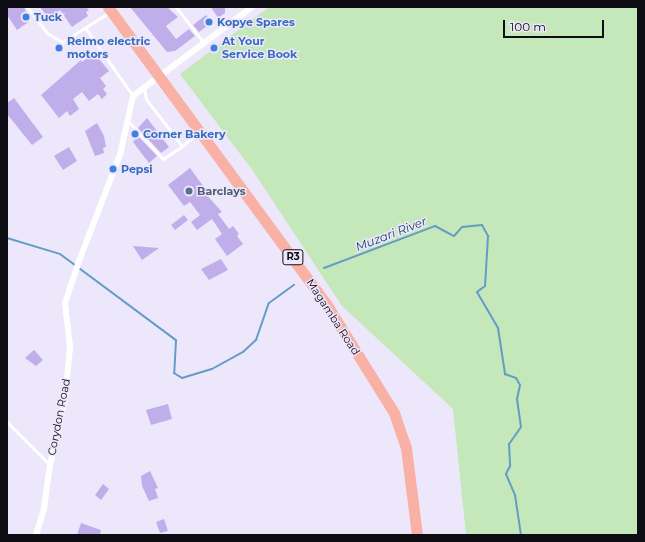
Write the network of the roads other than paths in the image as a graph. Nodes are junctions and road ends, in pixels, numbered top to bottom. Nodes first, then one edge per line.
1 (28, 7) edge
2 (176, 7) edge
3 (239, 7) edge
4 (252, 7) edge
5 (110, 9) edge
6 (243, 13) junction
7 (86, 29) junction
8 (203, 42) junction
9 (158, 75) junction
10 (144, 87) junction
11 (133, 96) junction
12 (126, 120) junction
13 (200, 131) junction
14 (182, 146) junction
15 (7, 422) edge
16 (50, 465) junction
17 (36, 535) edge
18 (417, 535) edge

1 - 7 lane
2 - 8 lane
3 - 6 street
4 - 6 street
5 - 7 lane
5 - 9 highway, Magamba Road / R3
6 - 8 street
7 - 11 lane
8 - 9 street
9 - 10 street
9 - 13 highway, Magamba Road / R3
10 - 11 street
10 - 14 lane
11 - 12 street, Corydon Road
12 - 14 lane
12 - 16 street, Corydon Road
13 - 14 lane
13 - 18 highway, Magamba Road / R3
15 - 16 lane
16 - 17 street, Corydon Road

